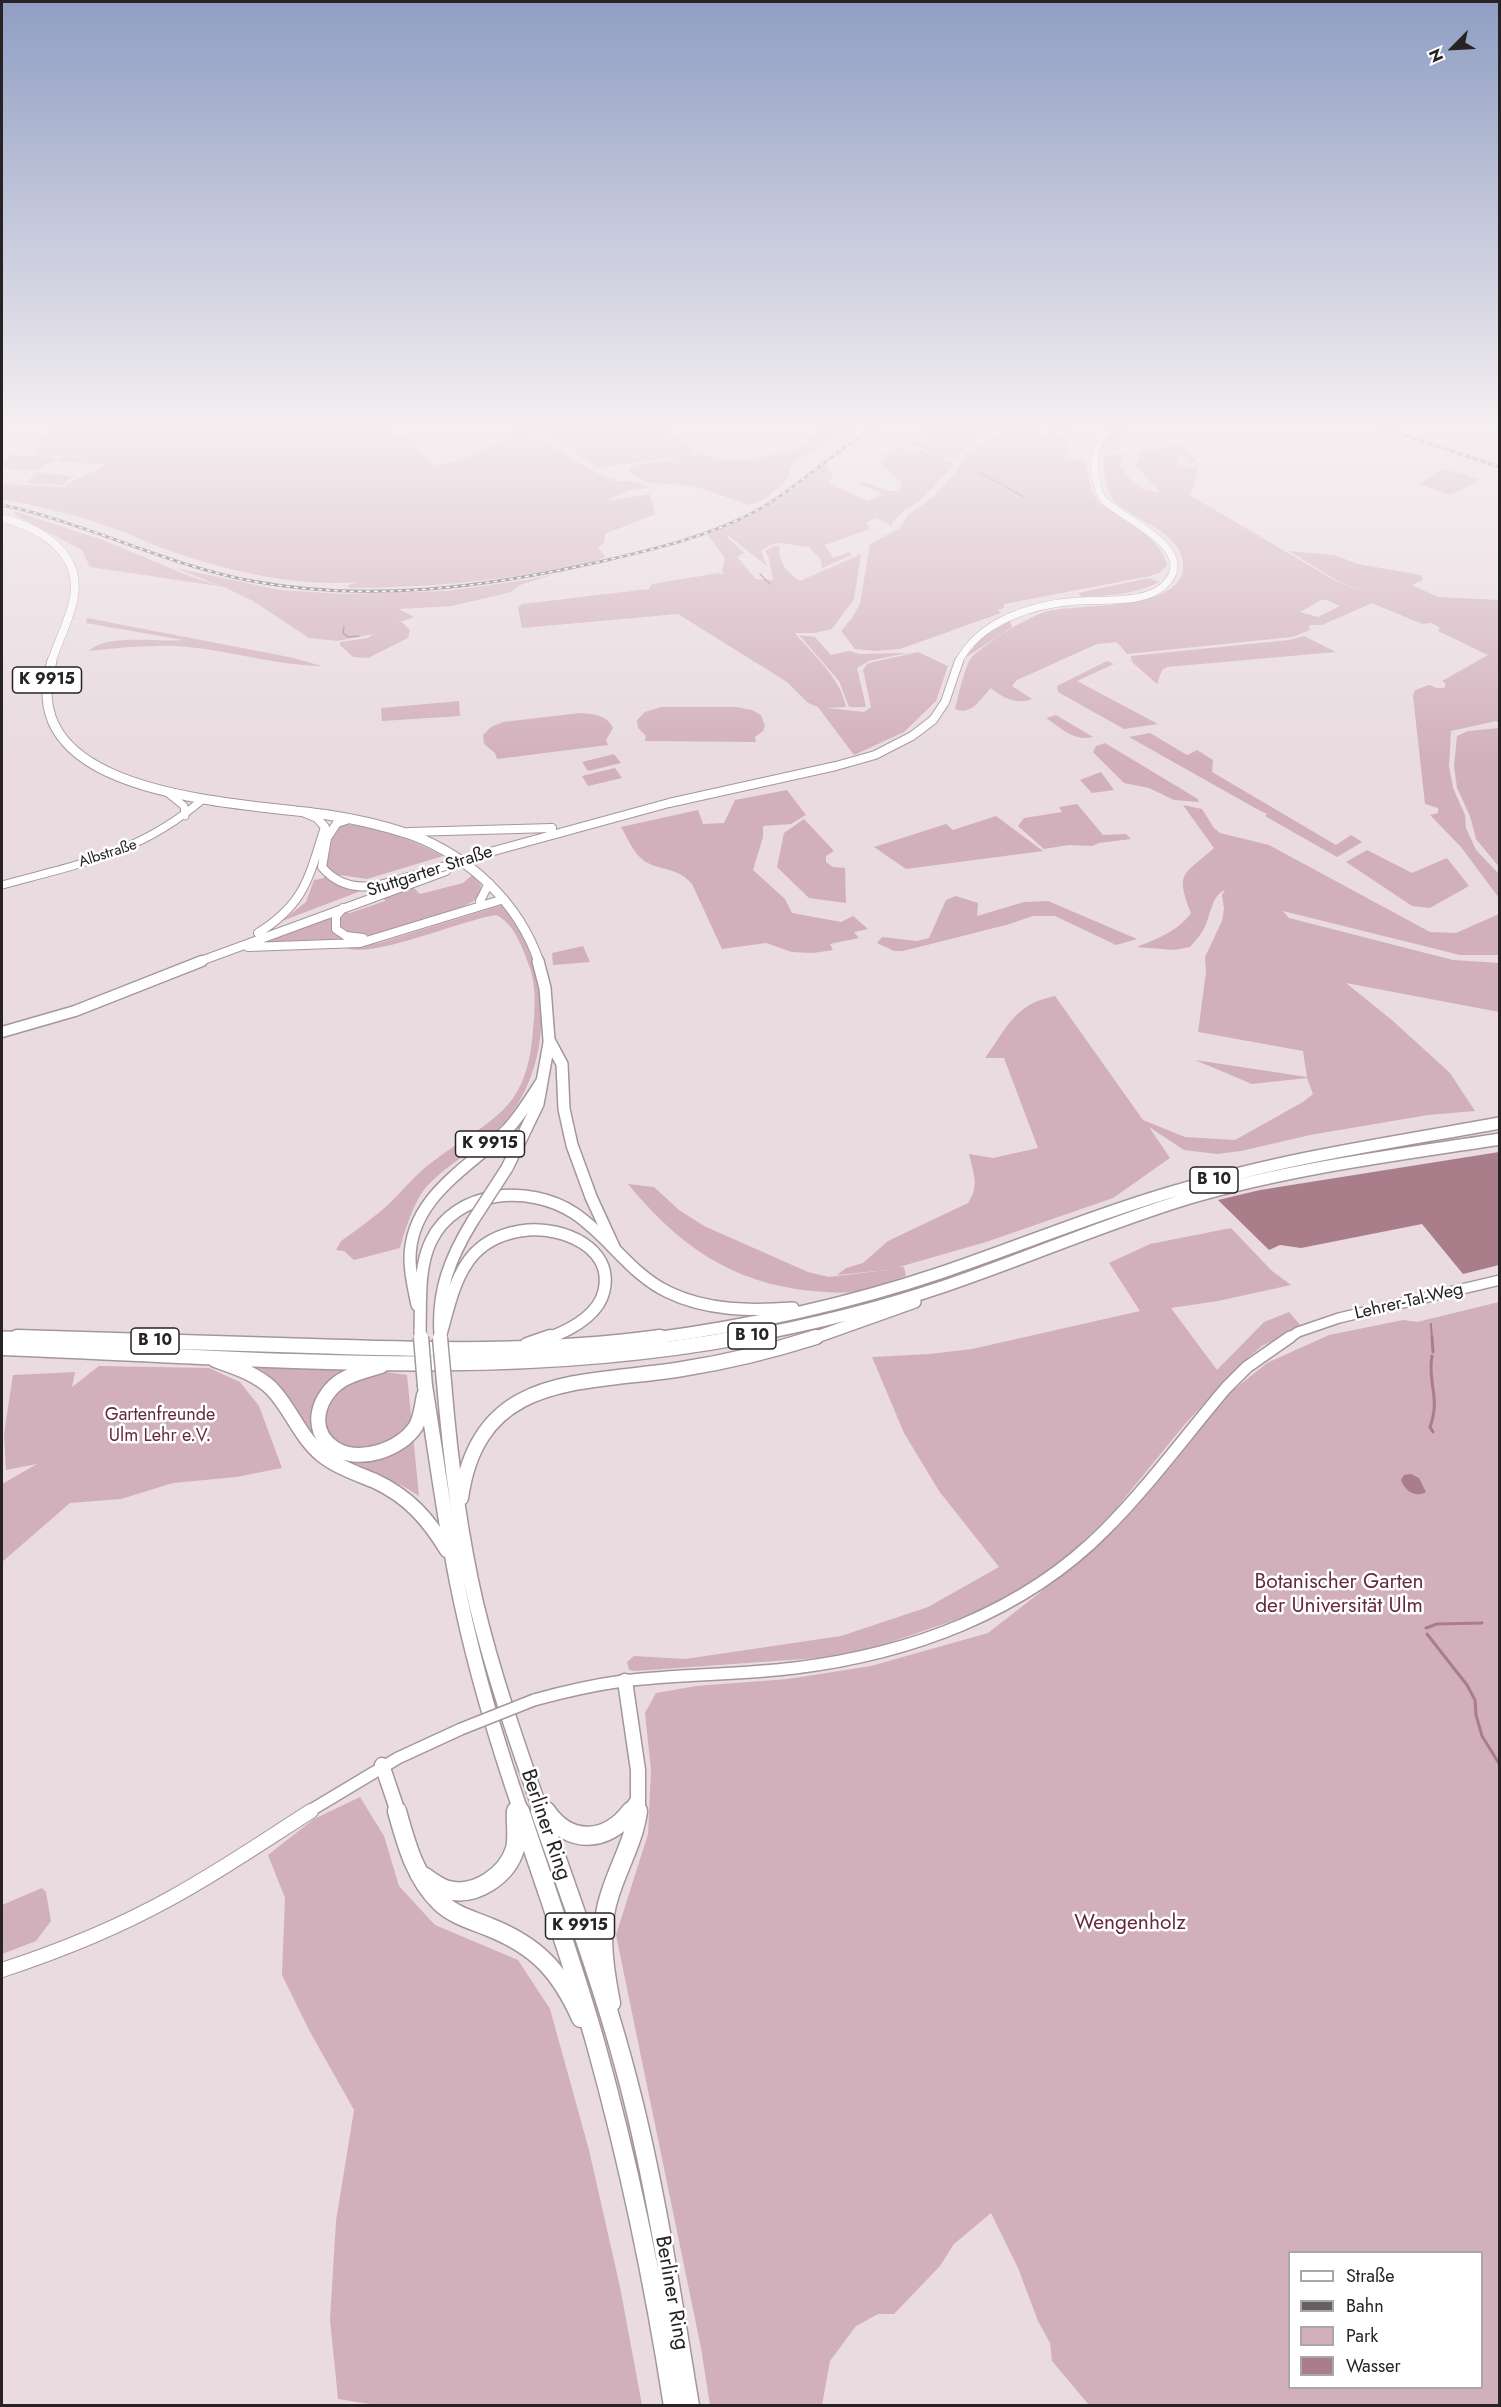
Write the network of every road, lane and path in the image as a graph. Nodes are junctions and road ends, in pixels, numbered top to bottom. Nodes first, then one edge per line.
1 (45, 536) edge
2 (1154, 536) edge
3 (820, 771) junction
4 (168, 793) junction
5 (203, 799) junction
6 (302, 812) junction
7 (185, 816) junction
8 (331, 816) junction
9 (350, 819) junction
10 (588, 824) junction
11 (325, 827) junction
12 (408, 832) junction
13 (493, 854) junction
14 (442, 870) junction
15 (489, 883) junction
16 (2, 885) edge
17 (502, 896) junction
18 (480, 901) junction
19 (348, 906) junction
20 (464, 911) junction
21 (250, 937) junction
22 (375, 939) junction
23 (232, 950) junction
24 (54, 1016) junction
25 (2, 1032) edge
26 (549, 1043) junction
27 (542, 1080) junction
28 (1500, 1123) edge
29 (1500, 1139) edge
30 (617, 1253) junction
31 (1500, 1280) edge
32 (943, 1286) junction
33 (827, 1305) junction
34 (442, 1316) junction
35 (420, 1331) junction
36 (2, 1337) edge
37 (2, 1348) edge
38 (512, 1350) junction
39 (203, 1356) junction
40 (397, 1362) junction
41 (425, 1386) junction
42 (459, 1514) junction
43 (451, 1556) junction
44 (625, 1682) junction
45 (382, 1766) junction
46 (532, 1790) junction
47 (638, 1796) junction
48 (517, 1803) junction
49 (420, 1874) junction
50 (2, 1970) edge
51 (623, 2063) junction
52 (605, 2075) junction
53 (673, 2406) edge
54 (690, 2406) edge

1 - 4 main road, K 9915
2 - 3 main road, Stuttgarter Straße
3 - 10 main road, Stuttgarter Straße
3 - 13 main road, Stuttgarter Straße
4 - 5 main road, K 9915
4 - 7 street
5 - 6 main road, K 9915
5 - 7 street, Albstraße
6 - 8 main road, K 9915
6 - 11 main road
7 - 16 street, Albstraße
8 - 9 main road, K 9915
8 - 11 main road
9 - 12 main road, K 9915
9 - 14 main road
10 - 12 main road
10 - 13 main road, Stuttgarter Straße
11 - 21 main road
12 - 15 main road, K 9915
13 - 14 main road, Stuttgarter Straße
14 - 19 main road, Stuttgarter Straße
14 - 21 main road, Stuttgarter Straße
15 - 17 main road, K 9915
15 - 18 main road
17 - 18 main road
17 - 20 main road
17 - 26 main road, K 9915
18 - 20 main road
19 - 22 main road
19 - 23 main road, Stuttgarter Straße
20 - 22 main road
21 - 24 main road, Stuttgarter Straße
22 - 23 main road
23 - 24 main road, Stuttgarter Straße
24 - 25 main road, Stuttgarter Straße
26 - 27 main road, K 9915
26 - 30 main road
27 - 34 main road, K 9915, bridge
27 - 35 main road, K 9915
28 - 33 main road, B 10
29 - 32 main road, B 10
30 - 33 main road
30 - 35 main road
31 - 44 street, Lehrer-Tal-Weg
32 - 40 main road, B 10
32 - 42 main road
33 - 38 main road, B 10
34 - 38 main road
34 - 42 main road, Berliner Ring / K 9915, bridge
35 - 41 main road, K 9915, bridge
36 - 38 main road, B 10
37 - 39 main road, B 10
39 - 40 main road, B 10
39 - 43 main road
40 - 41 main road
41 - 43 main road, Berliner Ring / K 9915
42 - 46 main road, Berliner Ring / K 9915
43 - 48 main road, Berliner Ring / K 9915
44 - 45 street, Lehrer-Tal-Weg, bridge
44 - 47 main road
45 - 49 main road
45 - 50 street, Lehrer-Tal-Weg
46 - 47 main road
46 - 51 main road, Berliner Ring / K 9915
47 - 51 main road
48 - 49 main road
48 - 52 main road, Berliner Ring / K 9915
49 - 52 main road
51 - 54 main road, Berliner Ring / K 9915
52 - 53 main road, Berliner Ring / K 9915

